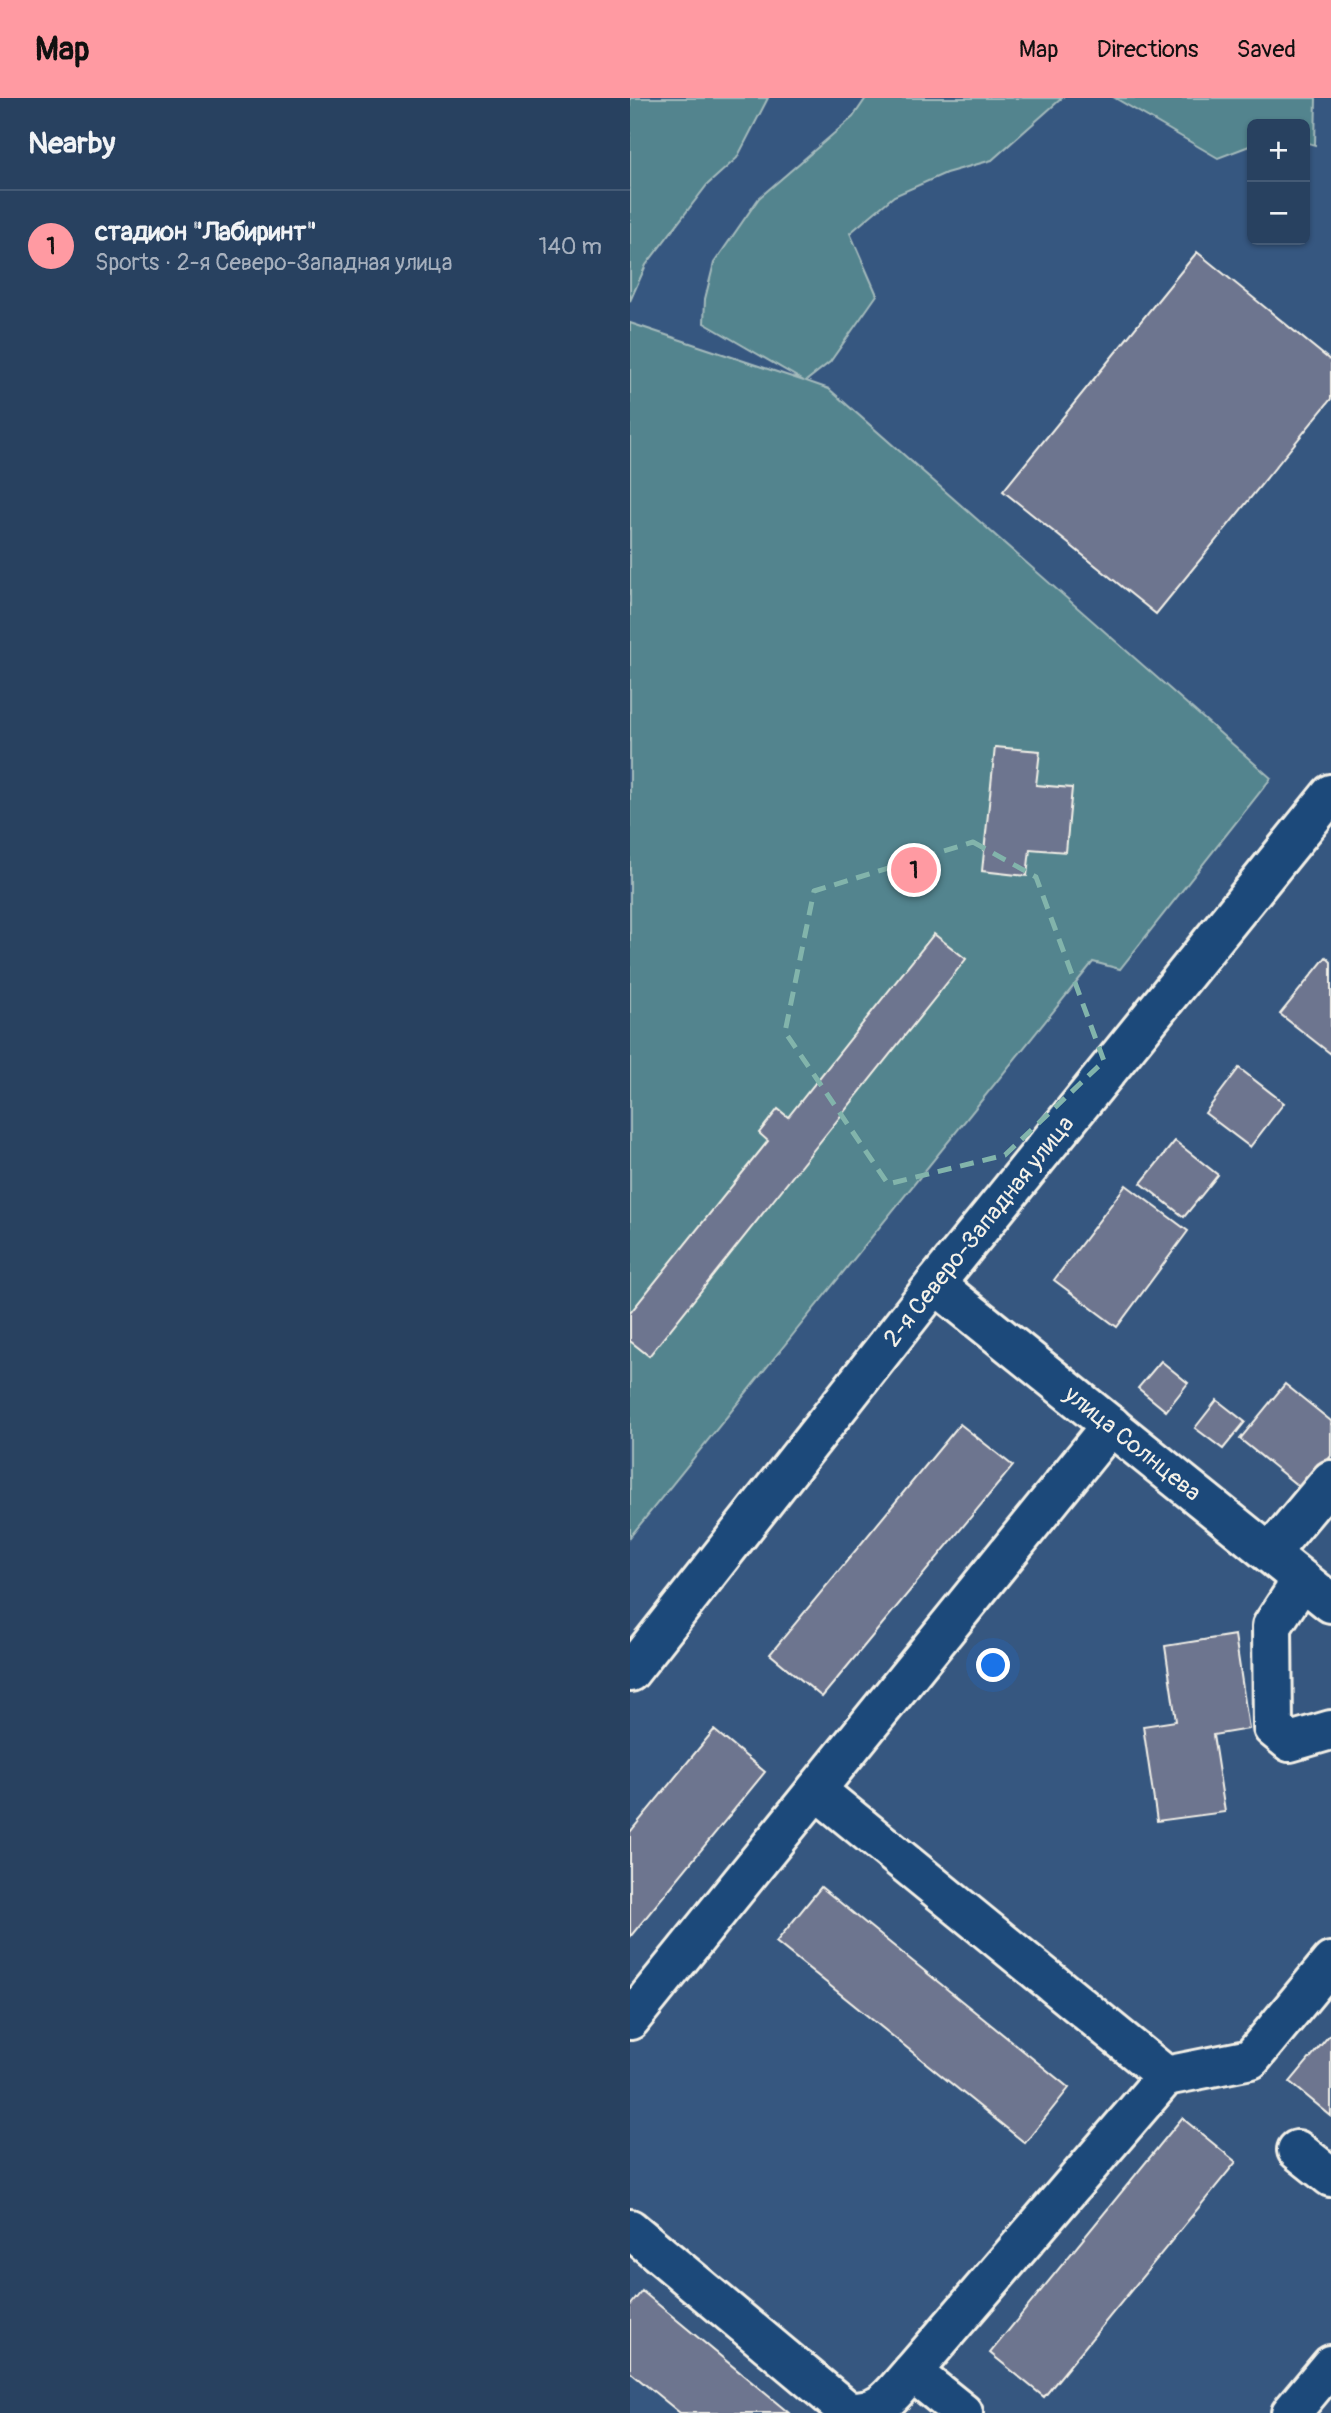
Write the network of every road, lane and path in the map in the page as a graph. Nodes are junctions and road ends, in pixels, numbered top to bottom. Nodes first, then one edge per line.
1 (1331, 794) edge
2 (935, 1284) junction
3 (1111, 1425) junction
4 (1331, 1480) edge
5 (1270, 1553) junction
6 (1317, 1591) edge
7 (630, 1672) edge
8 (1331, 1730) edge
9 (816, 1790) junction
10 (1331, 1962) edge
11 (630, 2020) edge
12 (1166, 2076) junction
13 (1297, 2150) dead end
14 (1331, 2177) edge
15 (630, 2229) edge
16 (1331, 2365) edge
17 (912, 2372) junction
18 (962, 2413) edge
19 (1291, 2413) edge

1 - 2 street, 2-я Северо-Западная улица
2 - 3 street, улица Солнцева
2 - 7 street, 2-я Северо-Западная улица
3 - 5 street, улица Солнцева
3 - 9 street
4 - 5 street
5 - 6 street, улица Солнцева
6 - 8 street
9 - 11 street
9 - 12 street
10 - 12 street
12 - 17 street
13 - 14 street
15 - 17 street
16 - 19 street
17 - 18 street

